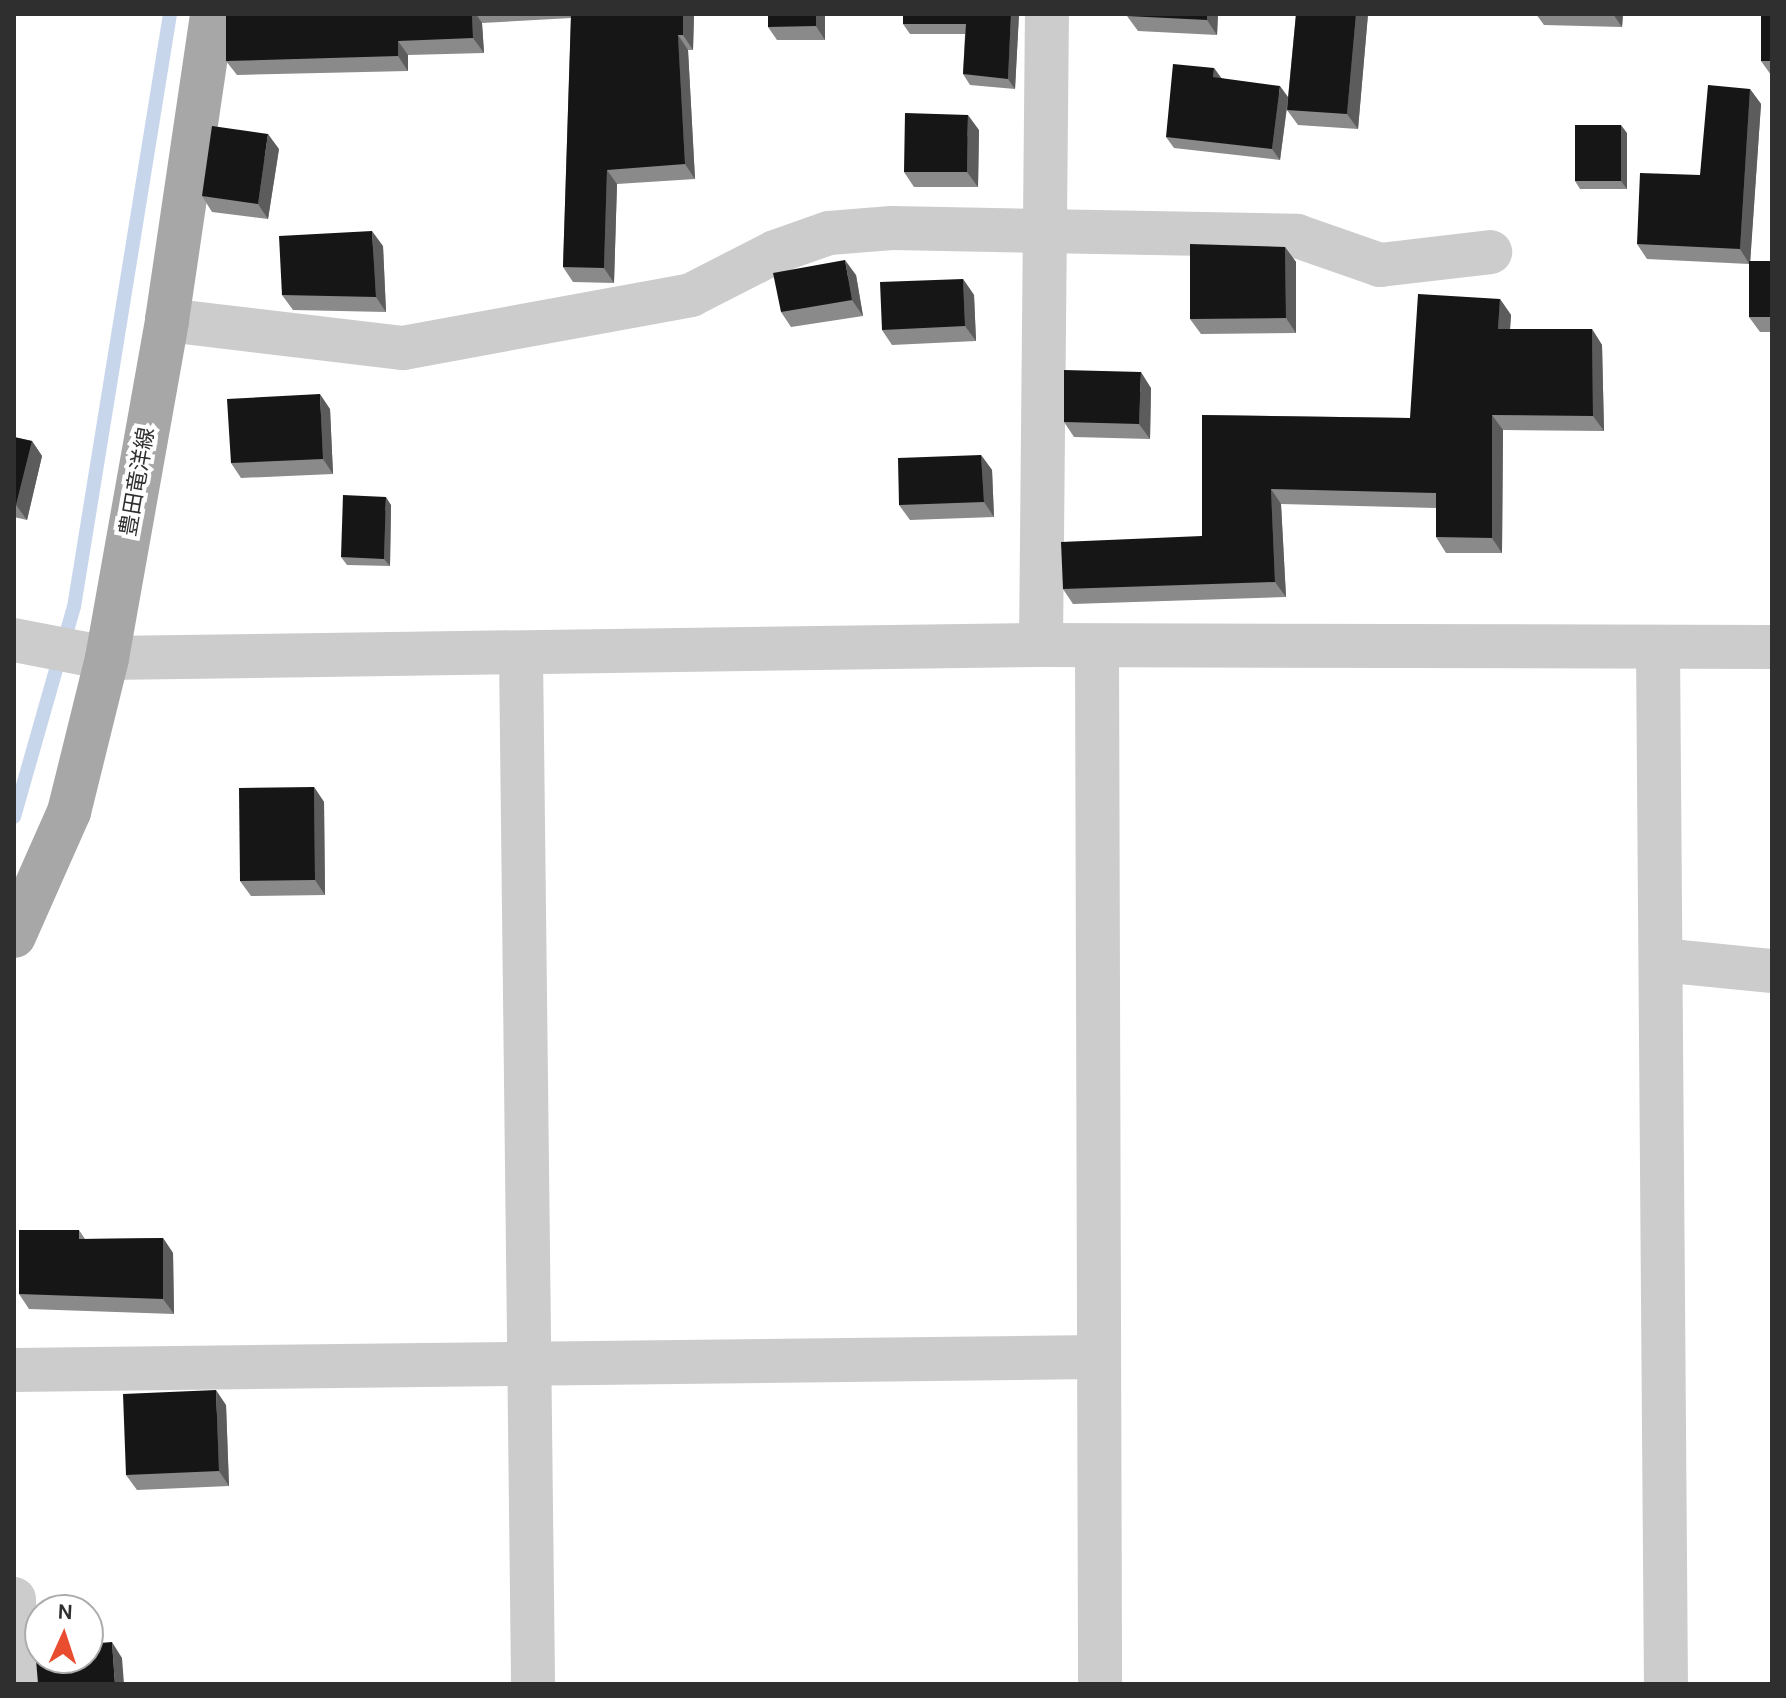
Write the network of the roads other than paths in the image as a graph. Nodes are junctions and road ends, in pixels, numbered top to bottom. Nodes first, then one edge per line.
1 (212, 14) edge
2 (1047, 14) edge
3 (1045, 230) junction
4 (1490, 252) dead end
5 (167, 320) junction
6 (14, 640) edge
7 (1041, 645) junction
8 (1658, 647) junction
9 (1772, 647) edge
10 (1097, 648) junction
11 (521, 653) junction
12 (107, 658) junction
13 (14, 936) edge
14 (1661, 960) junction
15 (1772, 971) edge
16 (1097, 1357) junction
17 (530, 1364) junction
18 (14, 1370) edge
19 (14, 1599) edge
20 (16, 1684) edge
21 (533, 1684) edge
22 (1100, 1684) edge
23 (1666, 1684) edge

1 - 5 main road, 豊田竜洋線
2 - 3 street
3 - 4 street
3 - 5 street
3 - 7 street
5 - 12 main road, 豊田竜洋線
6 - 12 street
7 - 10 street
7 - 11 street
8 - 9 street
8 - 10 street
8 - 14 street
10 - 16 street
11 - 12 street
11 - 17 street
12 - 13 main road, 豊田竜洋線
14 - 15 street
14 - 23 street
16 - 17 street
16 - 22 street
17 - 18 street
17 - 21 street
19 - 20 street

